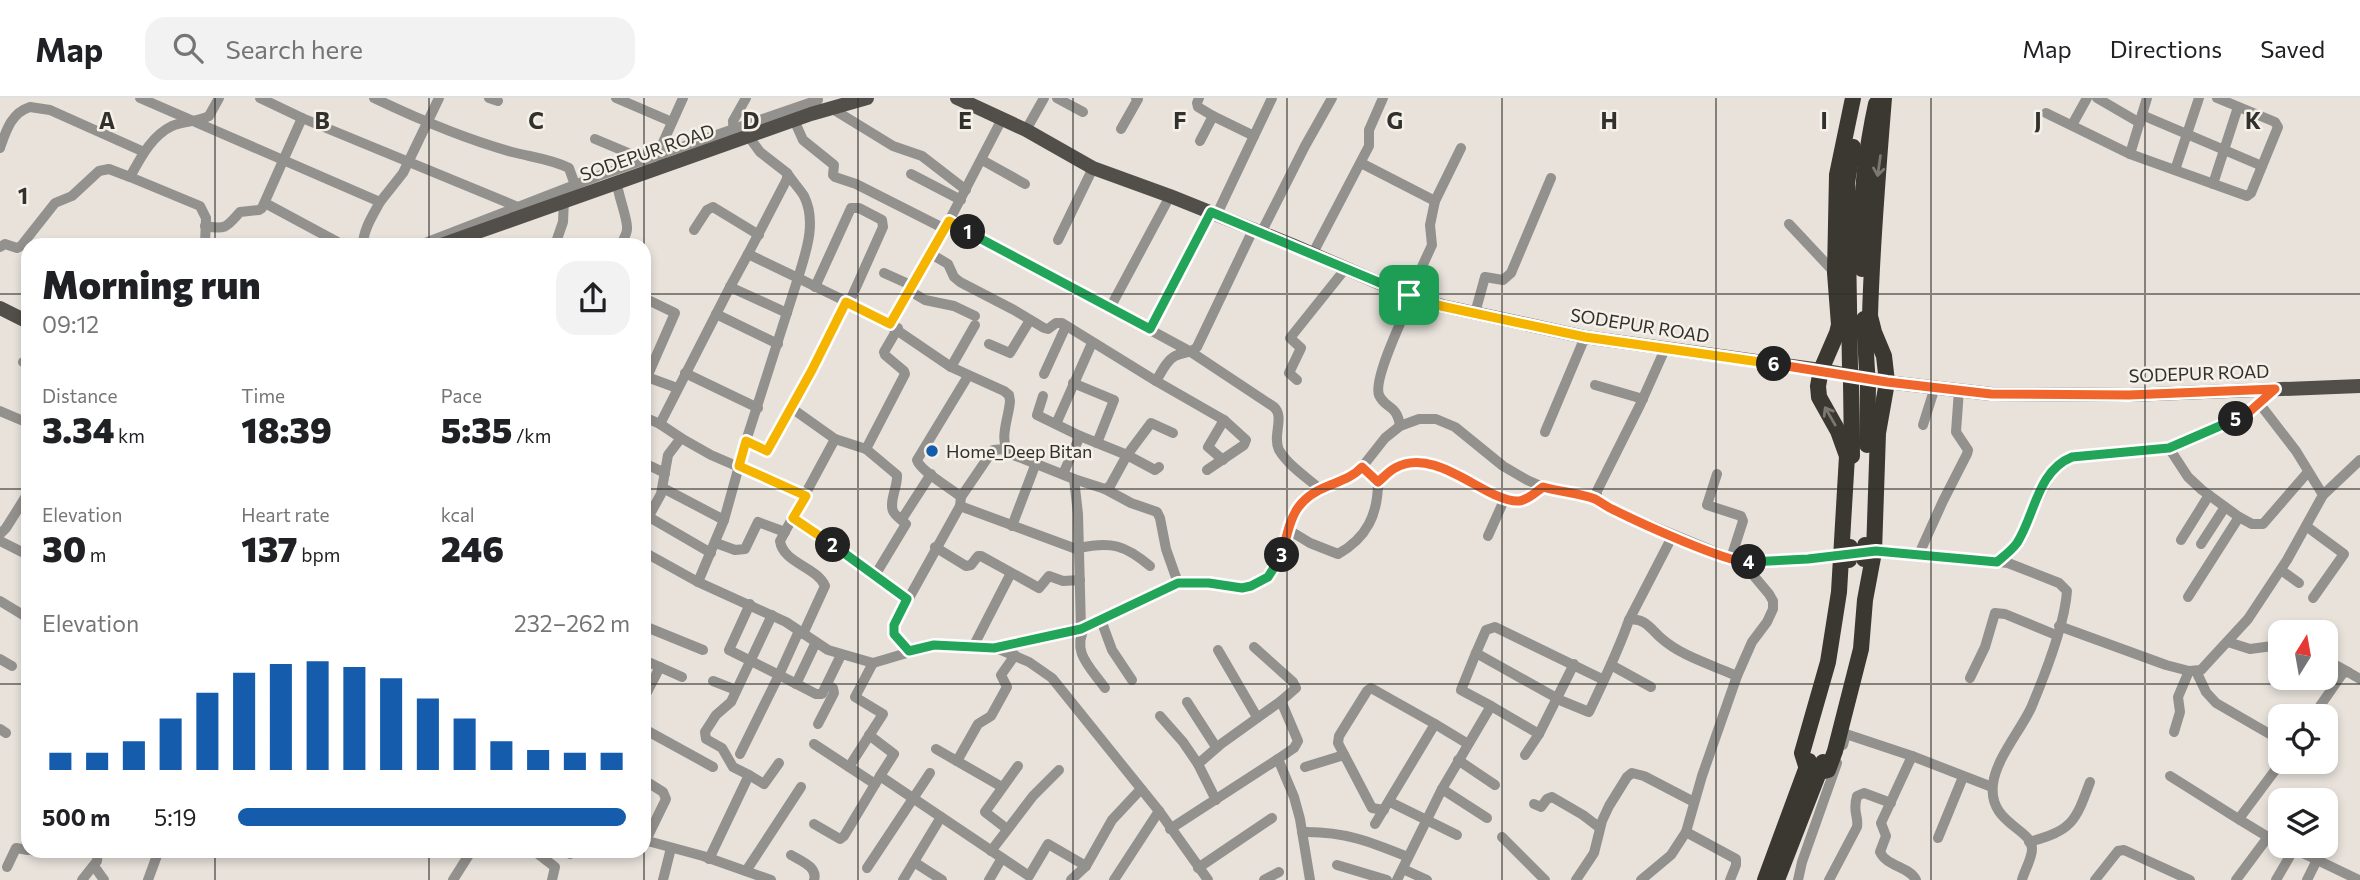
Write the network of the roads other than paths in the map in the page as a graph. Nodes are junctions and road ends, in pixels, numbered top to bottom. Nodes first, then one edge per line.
1 (140, 98) edge
2 (219, 98) edge
3 (260, 98) edge
4 (374, 98) edge
5 (439, 98) edge
6 (616, 98) edge
7 (683, 98) edge
8 (867, 98) edge
9 (957, 98) edge
10 (1044, 98) edge
11 (1057, 98) edge
12 (1137, 98) edge
13 (1199, 98) edge
14 (1272, 98) edge
15 (1332, 98) edge
16 (1383, 98) edge
17 (1853, 98) edge
18 (1863, 98) edge
19 (1877, 98) edge
20 (1884, 98) edge
21 (2087, 98) edge
22 (2097, 98) edge
23 (2147, 98) edge
24 (2199, 98) edge
25 (2217, 98) edge
26 (742, 99) edge
27 (823, 102) edge
28 (2238, 107) junction
29 (1083, 112) dead end
30 (2046, 113) dead end
31 (1213, 116) junction
32 (302, 118) junction
33 (1002, 119) junction
34 (2141, 119) junction
35 (794, 120) junction
36 (189, 121) junction
37 (428, 122) junction
38 (672, 122) junction
39 (2072, 125) junction
40 (1026, 130) junction
41 (1121, 130) dead end
42 (2187, 134) junction
43 (739, 136) junction
44 (1254, 136) junction
45 (595, 139) dead end
46 (1200, 141) dead end
47 (0, 148) edge
48 (1461, 148) dead end
49 (2226, 151) junction
50 (144, 152) junction
51 (2130, 153) junction
52 (645, 160) junction
53 (664, 160) junction
54 (982, 160) junction
55 (283, 161) junction
56 (408, 163) junction
57 (1361, 163) junction
58 (2262, 166) junction
59 (1093, 168) junction
60 (2175, 170) junction
61 (787, 173) junction
62 (911, 174) dead end
63 (130, 177) junction
64 (1551, 178) dead end
65 (617, 183) junction
66 (575, 184) junction
67 (1025, 184) dead end
68 (2213, 184) junction
69 (966, 190) junction
70 (1170, 196) junction
71 (564, 200) junction
72 (961, 201) junction
73 (1435, 201) junction
74 (380, 202) junction
75 (265, 203) junction
76 (523, 210) junction
77 (1214, 213) junction
78 (1789, 224) dead end
79 (947, 225) junction
80 (205, 226) junction
81 (694, 230) dead end
82 (1257, 231) junction
83 (759, 235) junction
84 (27, 238) edge
85 (205, 238) edge
86 (330, 238) edge
87 (364, 238) edge
88 (441, 238) edge
89 (470, 238) edge
90 (557, 238) edge
91 (624, 238) edge
92 (1058, 240) dead end
93 (21, 246) edge
94 (0, 247) edge
95 (1313, 253) junction
96 (748, 254) junction
97 (931, 254) junction
98 (1346, 268) junction
99 (884, 273) dead end
100 (1835, 273) junction
101 (798, 278) junction
102 (730, 287) junction
103 (815, 287) junction
104 (911, 288) junction
105 (1411, 296) junction
106 (651, 301) edge
107 (847, 303) junction
108 (0, 308) edge
109 (1110, 308) junction
110 (788, 313) junction
111 (1475, 313) junction
112 (716, 314) junction
113 (21, 318) edge
114 (1030, 320) junction
115 (894, 326) junction
116 (1066, 326) junction
117 (1150, 329) junction
118 (1585, 337) junction
119 (1092, 342) junction
120 (778, 344) junction
121 (989, 344) dead end
122 (1665, 348) junction
123 (1191, 352) junction
124 (651, 366) edge
125 (951, 367) junction
126 (1821, 370) junction
127 (685, 373) junction
128 (1044, 374) dead end
129 (968, 376) junction
130 (651, 378) edge
131 (1297, 380) dead end
132 (1156, 381) junction
133 (1887, 382) junction
134 (1073, 383) junction
135 (1595, 385) dead end
136 (2360, 386) edge
137 (1935, 387) junction
138 (677, 388) junction
139 (2275, 389) junction
140 (1959, 390) junction
141 (1042, 397) dead end
142 (1643, 399) junction
143 (2259, 403) junction
144 (790, 407) junction
145 (758, 408) junction
146 (0, 411) edge
147 (21, 420) edge
148 (651, 420) edge
149 (1224, 420) junction
150 (660, 424) junction
151 (1056, 424) junction
152 (1923, 425) dead end
153 (1400, 426) junction
154 (1545, 432) dead end
155 (1172, 433) dead end
156 (1080, 436) junction
157 (681, 438) junction
158 (835, 439) junction
159 (746, 441) junction
160 (1097, 443) junction
161 (2169, 448) junction
162 (866, 449) junction
163 (1005, 449) junction
164 (1127, 455) junction
165 (1223, 460) junction
166 (2360, 460) edge
167 (1036, 463) junction
168 (651, 466) edge
169 (739, 466) junction
170 (1159, 467) dead end
171 (1362, 467) junction
172 (1207, 470) dead end
173 (2308, 472) junction
174 (664, 473) junction
175 (931, 474) junction
176 (1717, 474) dead end
177 (1068, 477) junction
178 (1378, 482) junction
179 (1543, 487) junction
180 (663, 488) junction
181 (1105, 489) junction
182 (1320, 489) junction
183 (2208, 495) junction
184 (2323, 495) junction
185 (806, 496) junction
186 (1505, 498) junction
187 (1597, 500) junction
188 (960, 502) junction
189 (21, 504) edge
190 (2225, 507) junction
191 (651, 511) edge
192 (2239, 517) junction
193 (793, 518) junction
194 (902, 519) junction
195 (724, 520) junction
196 (651, 523) edge
197 (1012, 526) junction
198 (2306, 526) junction
199 (1287, 529) junction
200 (785, 533) junction
201 (0, 534) edge
202 (1673, 535) junction
203 (1488, 536) dead end
204 (2181, 540) dead end
205 (0, 541) edge
206 (2201, 544) dead end
207 (935, 547) junction
208 (713, 548) junction
209 (1079, 549) junction
210 (21, 552) edge
211 (1858, 553) junction
212 (1919, 554) junction
213 (651, 556) edge
214 (1731, 558) junction
215 (1997, 562) junction
216 (1743, 563) junction
217 (1150, 566) dead end
218 (2281, 570) junction
219 (1012, 573) junction
220 (874, 577) junction
221 (1080, 579) junction
222 (698, 582) junction
223 (1178, 583) junction
224 (2299, 583) dead end
225 (2188, 597) dead end
226 (2313, 598) dead end
227 (907, 599) junction
228 (0, 601) edge
229 (750, 604) junction
230 (21, 614) edge
231 (772, 615) junction
232 (1101, 620) junction
233 (1629, 620) junction
234 (1083, 628) junction
235 (651, 629) edge
236 (2058, 631) junction
237 (801, 633) junction
238 (816, 642) junction
239 (2228, 642) junction
240 (973, 647) junction
241 (1254, 647) dead end
242 (2268, 647) edge
243 (994, 648) junction
244 (703, 650) dead end
245 (1219, 650) dead end
246 (909, 651) junction
247 (1476, 653) junction
248 (841, 655) junction
249 (1015, 655) junction
250 (0, 659) edge
251 (750, 661) junction
252 (651, 663) edge
253 (873, 663) junction
254 (1574, 664) junction
255 (1611, 665) junction
256 (12, 666) dead end
257 (660, 667) junction
258 (2338, 667) edge
259 (2192, 671) junction
260 (2348, 672) junction
261 (779, 675) junction
262 (1737, 676) junction
263 (682, 677) dead end
264 (1970, 678) dead end
265 (2360, 679) edge
266 (1132, 680) dead end
267 (1605, 680) junction
268 (713, 681) dead end
269 (651, 684) edge
270 (796, 684) junction
271 (827, 685) junction
272 (1651, 687) dead end
273 (1105, 688) dead end
274 (736, 690) junction
275 (1558, 698) junction
276 (1281, 701) junction
277 (1187, 702) dead end
278 (2321, 704) edge
279 (1491, 706) junction
280 (1160, 716) dead end
281 (1257, 718) junction
282 (818, 724) dead end
283 (1435, 724) junction
284 (2174, 732) dead end
285 (651, 733) edge
286 (2268, 733) edge
287 (1539, 734) junction
288 (869, 735) junction
289 (706, 739) junction
290 (814, 744) dead end
291 (1468, 744) junction
292 (1216, 747) junction
293 (936, 749) dead end
294 (740, 754) dead end
295 (1344, 755) junction
296 (1525, 755) dead end
297 (1912, 755) junction
298 (696, 758) junction
299 (1278, 759) junction
300 (1458, 760) junction
301 (957, 761) junction
302 (779, 763) dead end
303 (1198, 764) junction
304 (1018, 766) dead end
305 (713, 767) dead end
306 (849, 767) junction
307 (1305, 767) dead end
308 (1059, 770) dead end
309 (1814, 770) junction
310 (929, 773) dead end
311 (2272, 774) edge
312 (749, 775) junction
313 (2170, 776) dead end
314 (1963, 777) junction
315 (877, 780) junction
316 (2090, 782) dead end
317 (651, 784) edge
318 (1495, 785) dead end
319 (801, 787) dead end
320 (1002, 787) junction
321 (1992, 788) junction
322 (1141, 789) junction
323 (1442, 789) junction
324 (913, 798) junction
325 (1216, 800) junction
326 (1694, 802) junction
327 (1891, 803) junction
328 (1534, 804) dead end
329 (1387, 806) junction
330 (1159, 811) junction
331 (941, 817) junction
332 (1272, 818) dead end
333 (1487, 818) dead end
334 (1426, 819) junction
335 (2240, 820) junction
336 (814, 824) dead end
337 (1375, 824) dead end
338 (651, 828) edge
339 (1600, 828) junction
340 (1007, 829) junction
341 (1170, 829) junction
342 (1302, 832) junction
343 (1686, 832) junction
344 (1457, 835) dead end
345 (2268, 836) edge
346 (1502, 837) dead end
347 (1938, 838) dead end
348 (2268, 838) edge
349 (651, 842) edge
350 (2029, 842) junction
351 (671, 848) junction
352 (21, 849) edge
353 (991, 851) junction
354 (791, 855) dead end
355 (1408, 857) junction
356 (97, 858) edge
357 (156, 858) edge
358 (467, 858) edge
359 (543, 858) edge
360 (1002, 858) junction
361 (2285, 858) edge
362 (2313, 858) edge
363 (709, 859) junction
364 (2317, 860) junction
365 (914, 862) junction
366 (1337, 865) dead end
367 (94, 866) junction
368 (1086, 866) junction
369 (7, 867) dead end
370 (867, 869) dead end
371 (1403, 869) junction
372 (746, 871) junction
373 (1279, 872) dead end
374 (1203, 876) edge
375 (1028, 878) edge
376 (82, 880) edge
377 (104, 880) edge
378 (148, 880) edge
379 (453, 880) edge
380 (552, 880) edge
381 (663, 880) edge
382 (771, 880) edge
383 (814, 880) edge
384 (903, 880) edge
385 (942, 880) edge
386 (989, 880) edge
387 (1070, 880) edge
388 (1114, 880) edge
389 (1264, 880) edge
390 (1310, 880) edge
391 (1387, 880) edge
392 (1397, 880) edge
393 (1427, 880) edge
394 (1545, 880) edge
395 (1576, 880) edge
396 (1641, 880) edge
397 (1730, 880) edge
398 (1765, 880) edge
399 (1777, 880) edge
400 (1798, 880) edge
401 (1829, 880) edge
402 (1916, 880) edge
403 (2022, 880) edge
404 (2095, 880) edge
405 (2190, 880) edge
406 (2236, 880) edge
407 (2276, 880) edge
408 (2307, 880) edge
409 (2359, 880) edge

1 - 36 street
2 - 36 street
3 - 32 street
4 - 37 street
5 - 37 street
6 - 38 street
7 - 38 street
8 - 27 main road, SODEPUR ROAD
9 - 33 main road, SODEPUR ROAD
10 - 40 street
11 - 29 street
12 - 41 street
13 - 31 street
14 - 44 street
15 - 82 street
16 - 57 street
17 - 100 highway
18 - 211 highway
19 - 211 highway
20 -> 133 highway
21 - 39 street
22 - 34 street
23 - 34 street
24 - 42 street
25 - 28 street
26 - 43 street
27 - 35 main road, SODEPUR ROAD
27 - 43 street
27 - 69 street
28 - 49 street
28 - 58 street
30 - 39 street
31 - 44 street
31 - 46 street
32 - 55 street
32 - 56 street
33 - 40 main road, SODEPUR ROAD
33 - 54 street
34 - 42 street
34 - 51 street
35 - 43 main road, SODEPUR ROAD
35 - 79 street
36 - 50 street
36 - 55 street
37 - 56 street
37 - 66 street
38 - 53 street
39 - 51 street
40 - 59 main road, SODEPUR ROAD
42 - 49 street
42 - 60 street
43 - 53 main road, SODEPUR ROAD
43 - 61 street
44 - 77 street
45 - 52 street
47 - 50 street
48 - 73 street
49 - 58 street
49 - 68 street
50 - 63 street
51 - 60 street
52 - 53 street
52 - 66 street
53 - 65 main road, SODEPUR ROAD
54 - 67 street
54 - 69 street
55 - 74 street
55 - 75 street
56 - 74 street
56 - 76 street
57 - 73 street
57 - 95 street
58 - 68 street
59 - 70 main road, SODEPUR ROAD
59 - 92 street
60 - 68 street
61 - 83 street
61 - 101 street
62 - 72 street
63 - 80 street
63 - 84 street
64 - 111 street
65 - 71 main road, SODEPUR ROAD
65 - 91 street
66 - 76 street
69 - 72 street
70 - 77 main road, SODEPUR ROAD
70 - 109 street
71 - 76 main road, SODEPUR ROAD
71 - 90 street
72 - 79 street
73 - 105 street
74 - 87 street
75 - 80 street
75 - 86 street
76 - 88 street
76 - 89 main road, SODEPUR ROAD
77 - 82 main road, SODEPUR ROAD
77 - 117 street
78 - 100 street
79 - 97 street
79 - 109 street
80 - 85 street
81 - 83 street
82 - 95 main road, SODEPUR ROAD
82 - 123 street
83 - 96 street
93 - 94 street
95 - 98 main road, SODEPUR ROAD
96 - 101 street
96 - 102 street
97 - 104 street
97 - 114 street
98 - 105 main road, SODEPUR ROAD
98 - 131 street
99 - 104 street
100 - 126 highway
101 - 103 street
101 - 110 street
102 - 110 street
102 - 112 street
103 - 107 street
103 - 107 street
104 - 115 street
104 - 125 street
105 - 111 main road, SODEPUR ROAD
105 - 153 street
106 - 124 street
107 - 115 street
107 - 144 street
108 - 113 main road
109 - 117 street
110 - 120 street
111 - 118 main road, SODEPUR ROAD
112 - 120 street
112 - 127 street
114 - 116 street
114 - 121 street
115 - 125 street
115 - 162 street
116 - 119 street
116 - 128 street
117 - 123 street
118 - 122 main road, SODEPUR ROAD
118 - 154 street
119 - 132 street
119 - 134 street
120 - 145 street
122 - 126 main road, SODEPUR ROAD
122 - 142 street
123 - 132 street
123 - 182 street
125 - 129 street
126 - 133 main road, SODEPUR ROAD
211 -> 126 highway
127 - 138 street
127 - 145 street
129 - 163 street
129 - 175 street
130 - 138 street
132 - 149 street
133 - 137 main road, SODEPUR ROAD
133 - 211 highway
134 - 151 street
134 - 160 street
135 - 142 street
136 - 139 main road, SODEPUR ROAD
137 - 140 main road, SODEPUR ROAD
137 - 152 street
138 - 150 street
139 - 140 main road, SODEPUR ROAD
139 - 143 street
140 - 212 street
141 - 151 street
142 - 187 street
143 - 161 street
143 - 173 street
144 - 158 street
144 - 159 street
145 - 159 street
146 - 147 street
148 - 150 street
149 - 165 street
149 - 165 street
150 - 157 street
151 - 156 street
153 - 171 street
153 - 179 street
155 - 164 street
156 - 160 street
156 - 177 street
157 - 169 street
157 - 174 street
158 - 162 street
158 - 185 street
159 - 169 street
160 - 164 street
161 - 183 street
161 - 215 street
162 - 194 street
163 - 167 street
163 - 188 street
164 - 170 street
164 - 181 street
165 - 172 street
166 - 184 street
167 - 177 street
167 - 197 street
168 - 174 street
169 - 185 street
169 - 195 street
171 - 178 street
171 - 182 street
173 - 184 street
173 - 192 street
174 - 180 street
175 - 188 street
175 - 194 street
176 - 214 street
177 - 181 street
177 - 209 street
178 - 186 street
178 - 199 street
179 - 186 street
179 - 187 street
180 - 191 street
180 - 195 street
181 - 223 street
182 - 199 street
183 - 190 street
183 - 204 street
184 - 198 street
185 - 193 street
186 - 203 street
187 - 202 street
188 - 197 street
188 - 207 street
189 - 201 street
190 - 192 street
190 - 206 street
192 - 225 street
193 - 200 street
193 - 220 street
194 - 220 street
195 - 208 street
196 - 208 street
197 - 209 street
198 - 218 street
198 - 226 street
199 - 223 street
200 - 208 street
200 - 237 street
202 - 214 street
202 - 233 street
205 - 210 street
207 - 219 street
207 - 227 street
208 - 222 street
209 - 217 street
209 - 221 street
211 - 212 street
211 - 216 street
211 - 309 highway
211 - 309 highway
212 - 215 street
213 - 222 street
214 - 216 street
215 - 236 street
216 - 262 street
218 - 224 street
218 - 239 street
219 - 221 street
219 - 240 street
220 - 227 street
221 - 234 street
222 - 229 street
223 - 232 street
227 - 246 street
228 - 230 street
229 - 231 street
229 - 251 street
231 - 237 street
231 - 251 street
232 - 234 street
232 - 266 street
233 - 255 street
233 - 262 street
234 - 243 street
234 - 273 street
235 - 244 street
236 - 259 street
236 - 264 street
236 - 321 street
237 - 238 street
237 - 261 street
238 - 248 street
238 - 270 street
239 - 242 street
239 - 259 street
240 - 243 street
240 - 246 street
241 - 276 street
243 - 249 street
245 - 281 street
246 - 253 street
247 - 254 street
247 - 275 street
247 - 279 street
248 - 253 street
248 - 271 street
249 - 301 street
249 - 322 street
250 - 256 street
251 - 261 street
251 - 274 street
252 - 257 street
253 - 288 street
254 - 267 street
254 - 275 street
255 - 267 street
255 - 272 street
257 - 263 street
257 - 269 street
258 - 260 street
259 - 284 street
259 - 286 street
260 - 265 street
260 - 278 street
261 - 270 street
261 - 294 street
262 - 326 street
267 - 275 street
268 - 274 street
270 - 271 street
271 - 282 street
274 - 289 street
275 - 287 street
276 - 281 street
276 - 299 street
277 - 292 street
279 - 287 street
279 - 291 street
280 - 303 street
281 - 292 street
283 - 291 street
283 - 295 street
283 - 329 street
285 - 298 street
287 - 296 street
288 - 306 street
288 - 315 street
289 - 298 street
289 - 312 street
290 - 306 street
291 - 300 street
292 - 303 street
293 - 301 street
295 - 307 street
295 - 329 street
297 - 314 street
297 - 327 street
297 - 400 street
298 - 305 street
299 - 325 street
299 - 342 street
300 - 318 street
300 - 323 street
301 - 320 street
302 - 312 street
303 - 325 street
304 - 320 street
306 - 315 street
308 - 340 street
309 - 398 highway
309 - 399 highway
310 - 324 street
311 - 335 street
312 - 363 street
313 - 335 street
314 - 321 street
314 - 347 street
315 - 324 street
315 - 336 street
316 - 350 street
317 - 338 street
319 - 372 street
320 - 340 street
321 - 350 street
322 - 330 street
322 - 368 street
323 - 333 street
323 - 334 street
324 - 331 street
324 - 370 street
325 - 341 street
326 - 339 street
326 - 343 street
327 - 401 street
327 - 402 street
328 - 339 street
329 - 334 street
329 - 337 street
330 - 341 street
330 - 388 street
331 - 353 street
331 - 365 street
332 - 374 street
334 - 344 street
334 - 355 street
335 - 345 street
339 - 395 street
340 - 353 street
341 - 374 street
342 - 355 street
342 - 390 street
343 - 396 street
343 - 397 street
346 - 394 street
348 - 406 street
349 - 351 street
350 - 403 street
351 - 363 street
351 - 381 street
352 - 369 street
353 - 360 street
354 - 383 street
355 - 371 street
356 - 367 street
357 - 378 street
358 - 379 street
359 - 380 street
360 - 375 street
360 - 386 street
361 - 407 street
362 - 364 street
363 - 372 street
364 - 408 street
364 - 409 street
365 - 384 street
365 - 385 street
366 - 391 street
367 - 376 street
367 - 377 street
368 - 375 street
368 - 387 street
371 - 392 street
371 - 393 street
372 - 382 street
373 - 389 street
404 - 405 street

